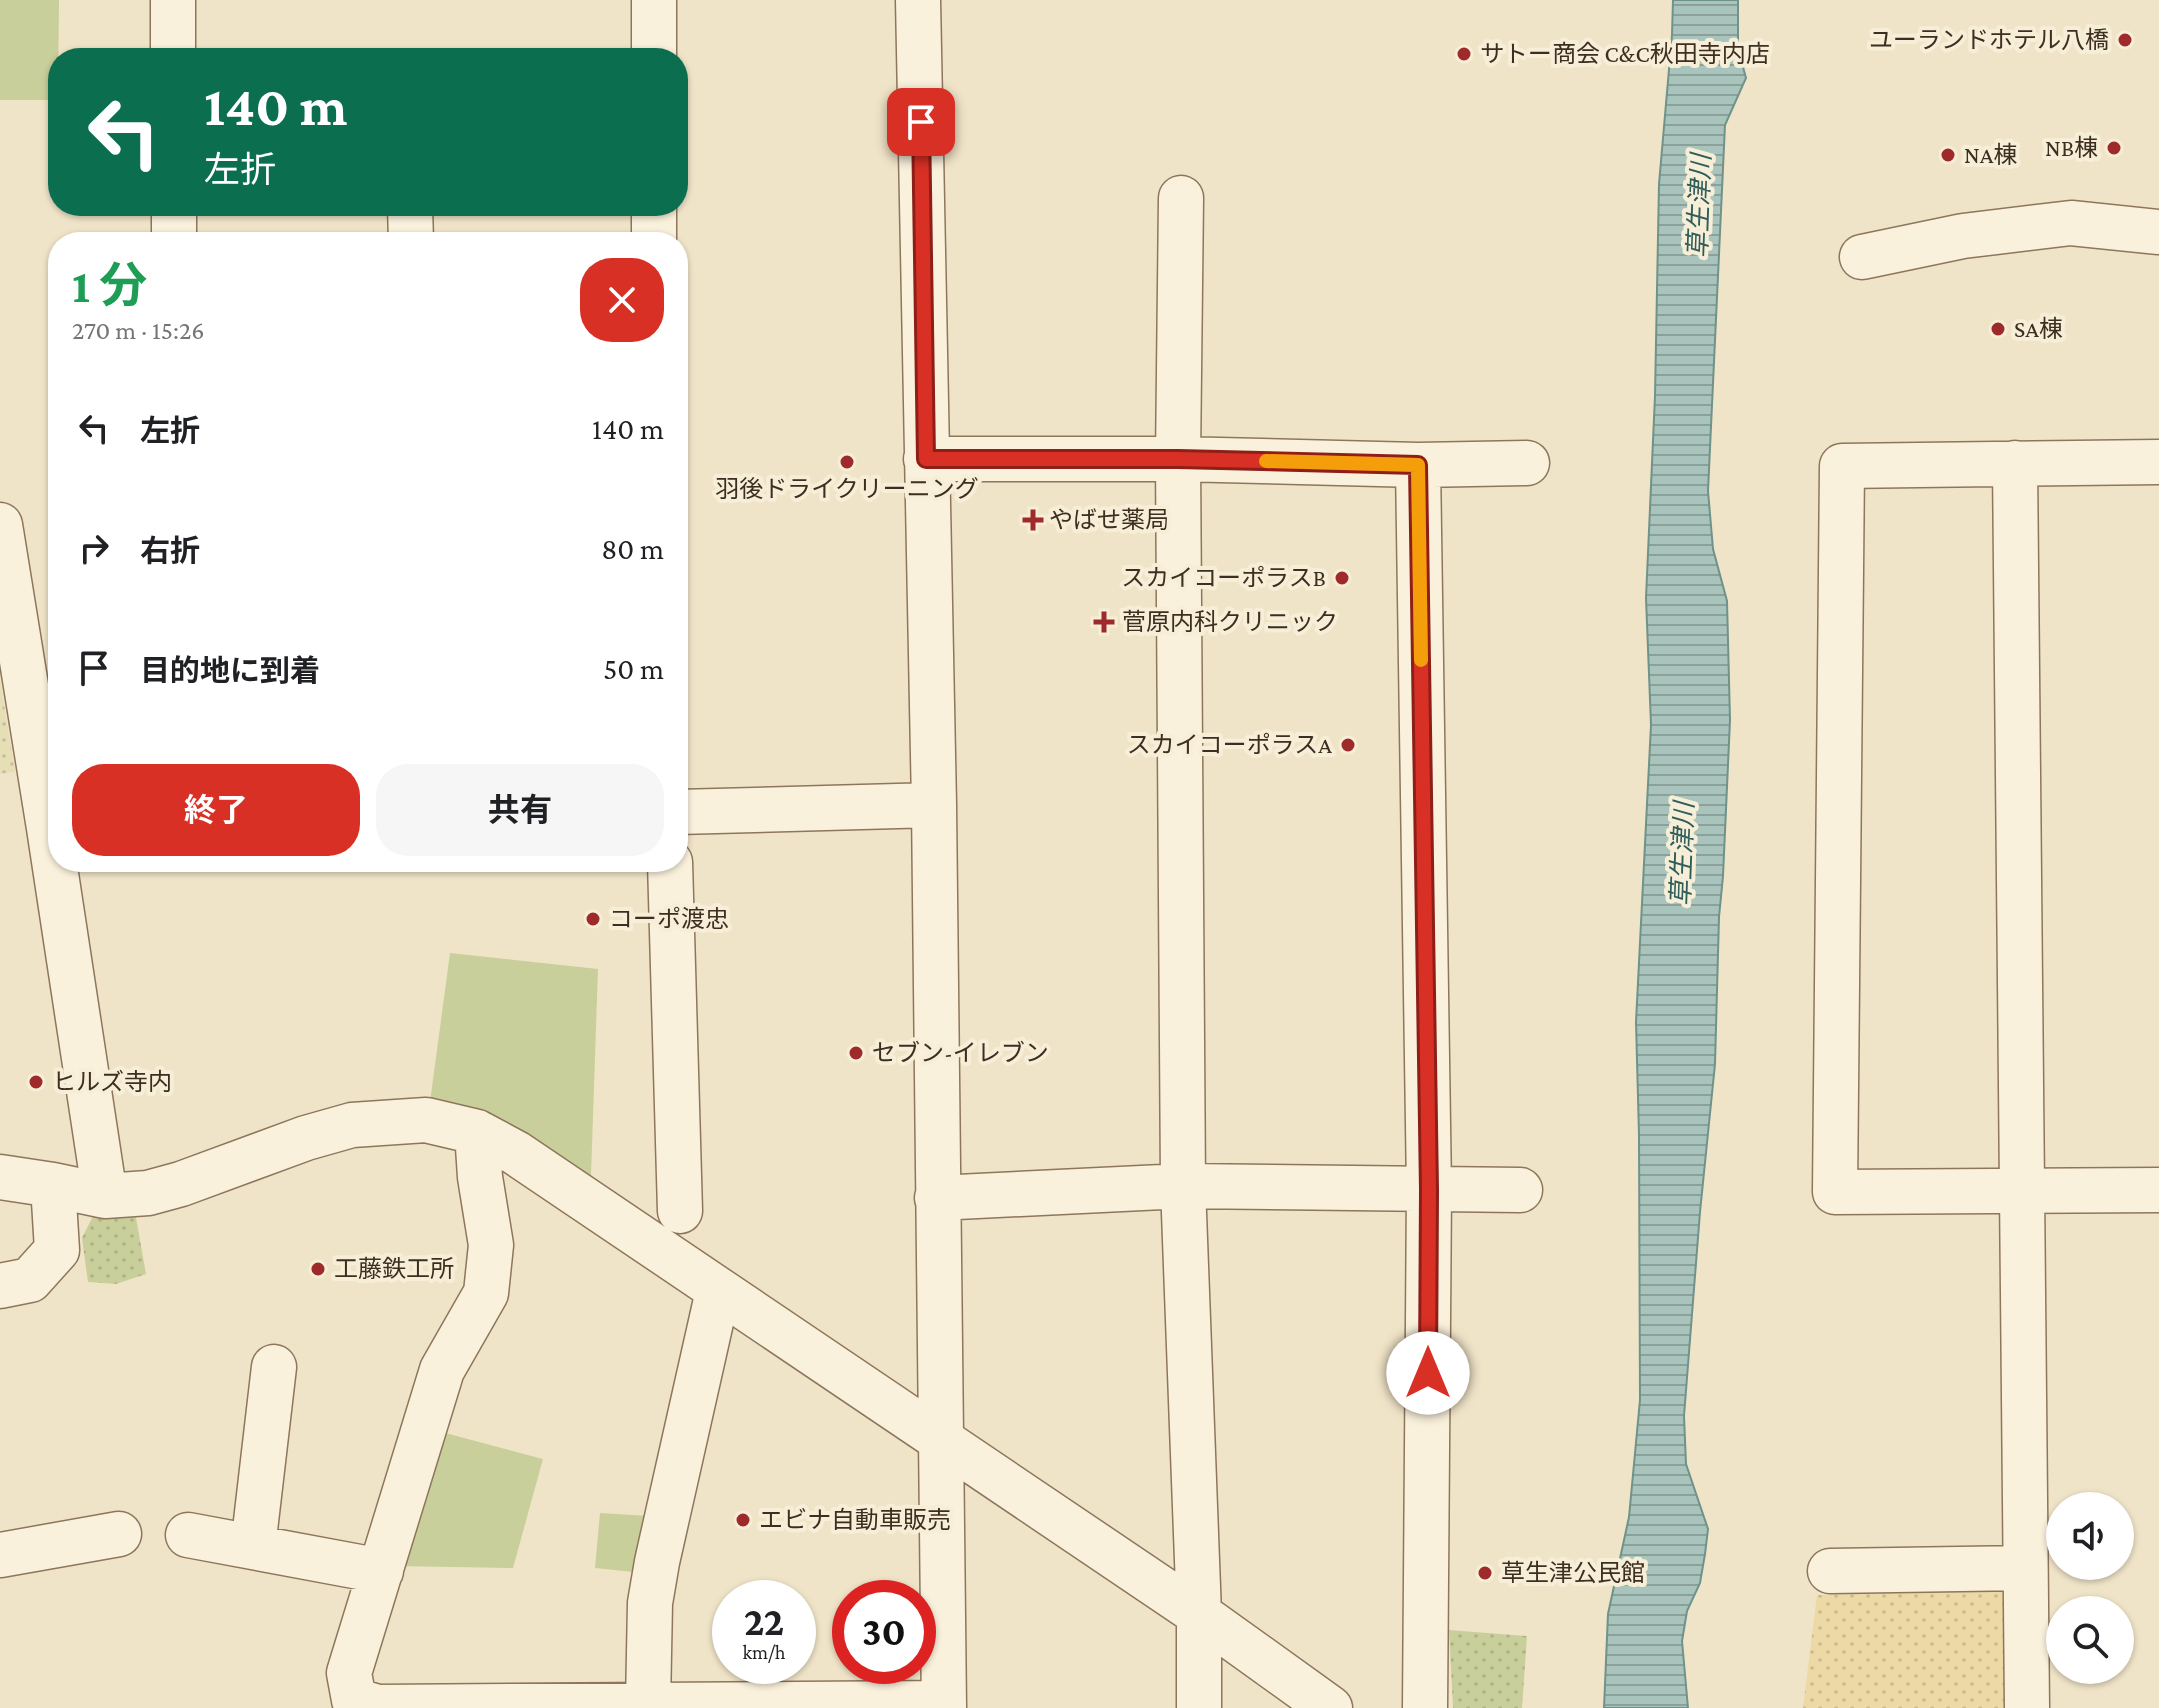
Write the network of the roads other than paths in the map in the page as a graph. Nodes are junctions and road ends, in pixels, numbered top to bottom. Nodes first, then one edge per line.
1 (173, 0) edge
2 (654, 0) edge
3 (918, 0) edge
4 (173, 48) edge
5 (654, 48) edge
6 (1181, 198) dead end
7 (2159, 232) edge
8 (1862, 257) dead end
9 (926, 459) junction
10 (1178, 459) junction
11 (2159, 462) edge
12 (1527, 463) dead end
13 (2015, 463) junction
14 (1418, 465) junction
15 (0, 525) edge
16 (48, 794) edge
17 (934, 805) junction
18 (688, 812) edge
19 (60, 872) edge
20 (670, 872) edge
21 (477, 1132) junction
22 (0, 1177) edge
23 (53, 1185) junction
24 (1183, 1186) junction
25 (1429, 1190) junction
26 (1520, 1190) dead end
27 (2159, 1190) edge
28 (2021, 1191) junction
29 (105, 1196) junction
30 (937, 1198) junction
31 (680, 1211) dead end
32 (0, 1286) edge
33 (718, 1291) junction
34 (274, 1367) dead end
35 (942, 1442) junction
36 (119, 1534) dead end
37 (188, 1535) dead end
38 (253, 1547) junction
39 (0, 1555) edge
40 (2025, 1568) junction
41 (381, 1571) junction
42 (1830, 1571) dead end
43 (1199, 1614) junction
44 (648, 1704) junction
45 (944, 1706) edge
46 (1199, 1708) edge
47 (1330, 1708) edge
48 (1425, 1708) edge
49 (2027, 1708) edge

1 - 4 street
2 - 5 street
3 - 9 street
6 - 10 street
7 - 8 street
9 - 10 street
9 - 17 street
10 - 14 street
10 - 24 street
11 - 13 street
12 - 14 street
13 - 28 street
13 - 28 street
14 - 25 street
15 - 16 street
17 - 18 street
17 - 30 street
19 - 29 street
20 - 31 street
21 - 29 street
21 - 33 street
21 - 41 street
22 - 23 street
23 - 29 street
23 - 32 street
24 - 25 street
24 - 30 street
24 - 43 street
25 - 26 street
25 - 48 street
27 - 28 street
28 - 40 street
30 - 35 street
33 - 35 street
33 - 44 street
34 - 38 street
35 - 43 street
35 - 45 street
36 - 39 street
37 - 38 street
38 - 41 street
40 - 42 street
40 - 49 street
41 - 44 street
43 - 46 street
43 - 47 street
44 - 45 street

